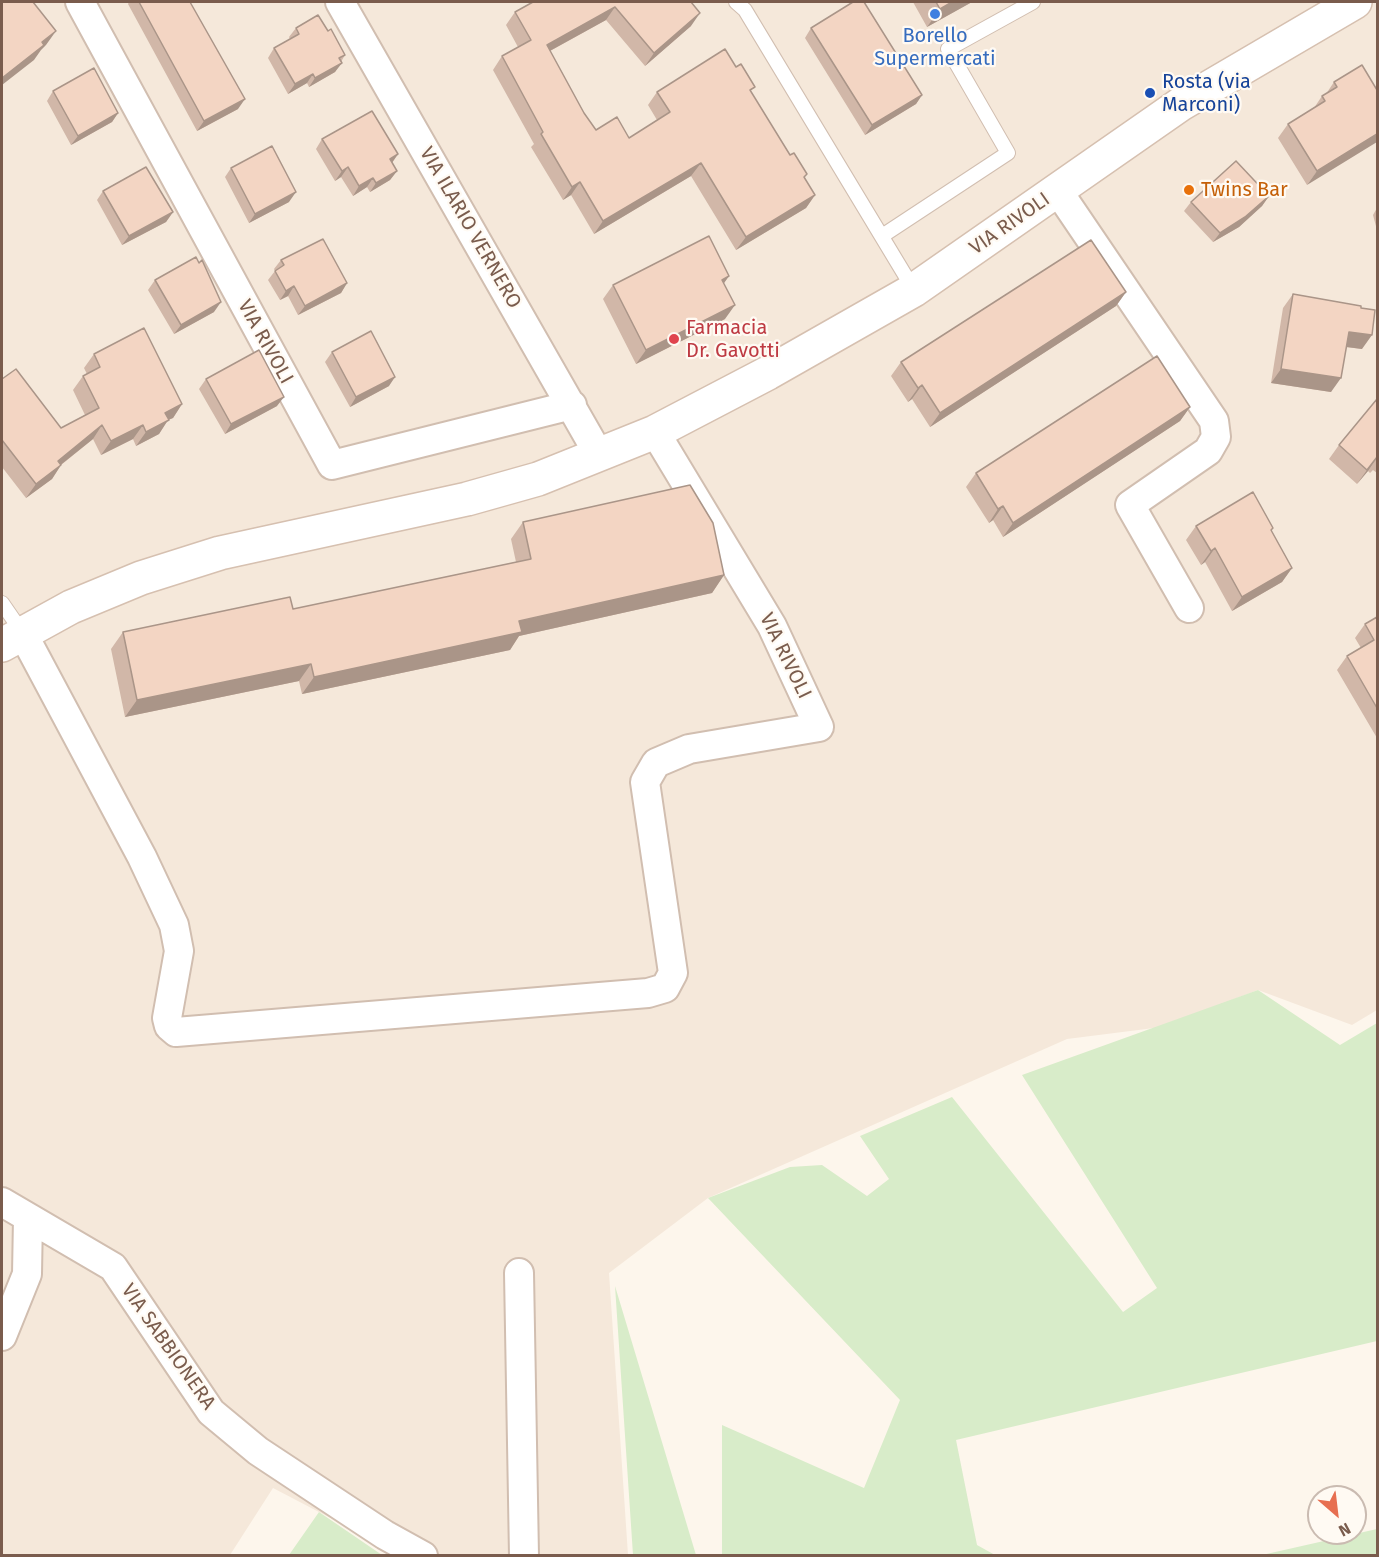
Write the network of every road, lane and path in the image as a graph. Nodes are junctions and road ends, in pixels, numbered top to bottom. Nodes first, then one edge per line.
1 (80, 2) edge
2 (340, 2) edge
3 (736, 2) edge
4 (1033, 2) edge
5 (1355, 2) edge
6 (1058, 191) junction
7 (882, 236) junction
8 (914, 290) junction
9 (572, 405) junction
10 (655, 432) junction
11 (599, 455) junction
12 (2, 603) edge
13 (1189, 608) dead end
14 (12, 639) edge
15 (2, 1202) edge
16 (28, 1218) junction
17 (519, 1273) dead end
18 (2, 1336) edge
19 (423, 1556) edge
20 (524, 1556) edge

1 - 9 street, VIA RIVOLI
2 - 9 street, VIA ILARIO VERNERO
3 - 7 lane
4 - 7 lane
5 - 6 street, VIA RIVOLI
6 - 8 street, VIA RIVOLI
6 - 13 street
7 - 8 lane
8 - 10 street, VIA RIVOLI
9 - 11 street, VIA ILARIO VERNERO
10 - 11 street, VIA RIVOLI
10 - 14 street, VIA RIVOLI
11 - 14 street, VIA RIVOLI
12 - 14 lane
15 - 16 street, VIA SABBIONERA
16 - 18 street
16 - 19 street, VIA SABBIONERA
17 - 20 street

